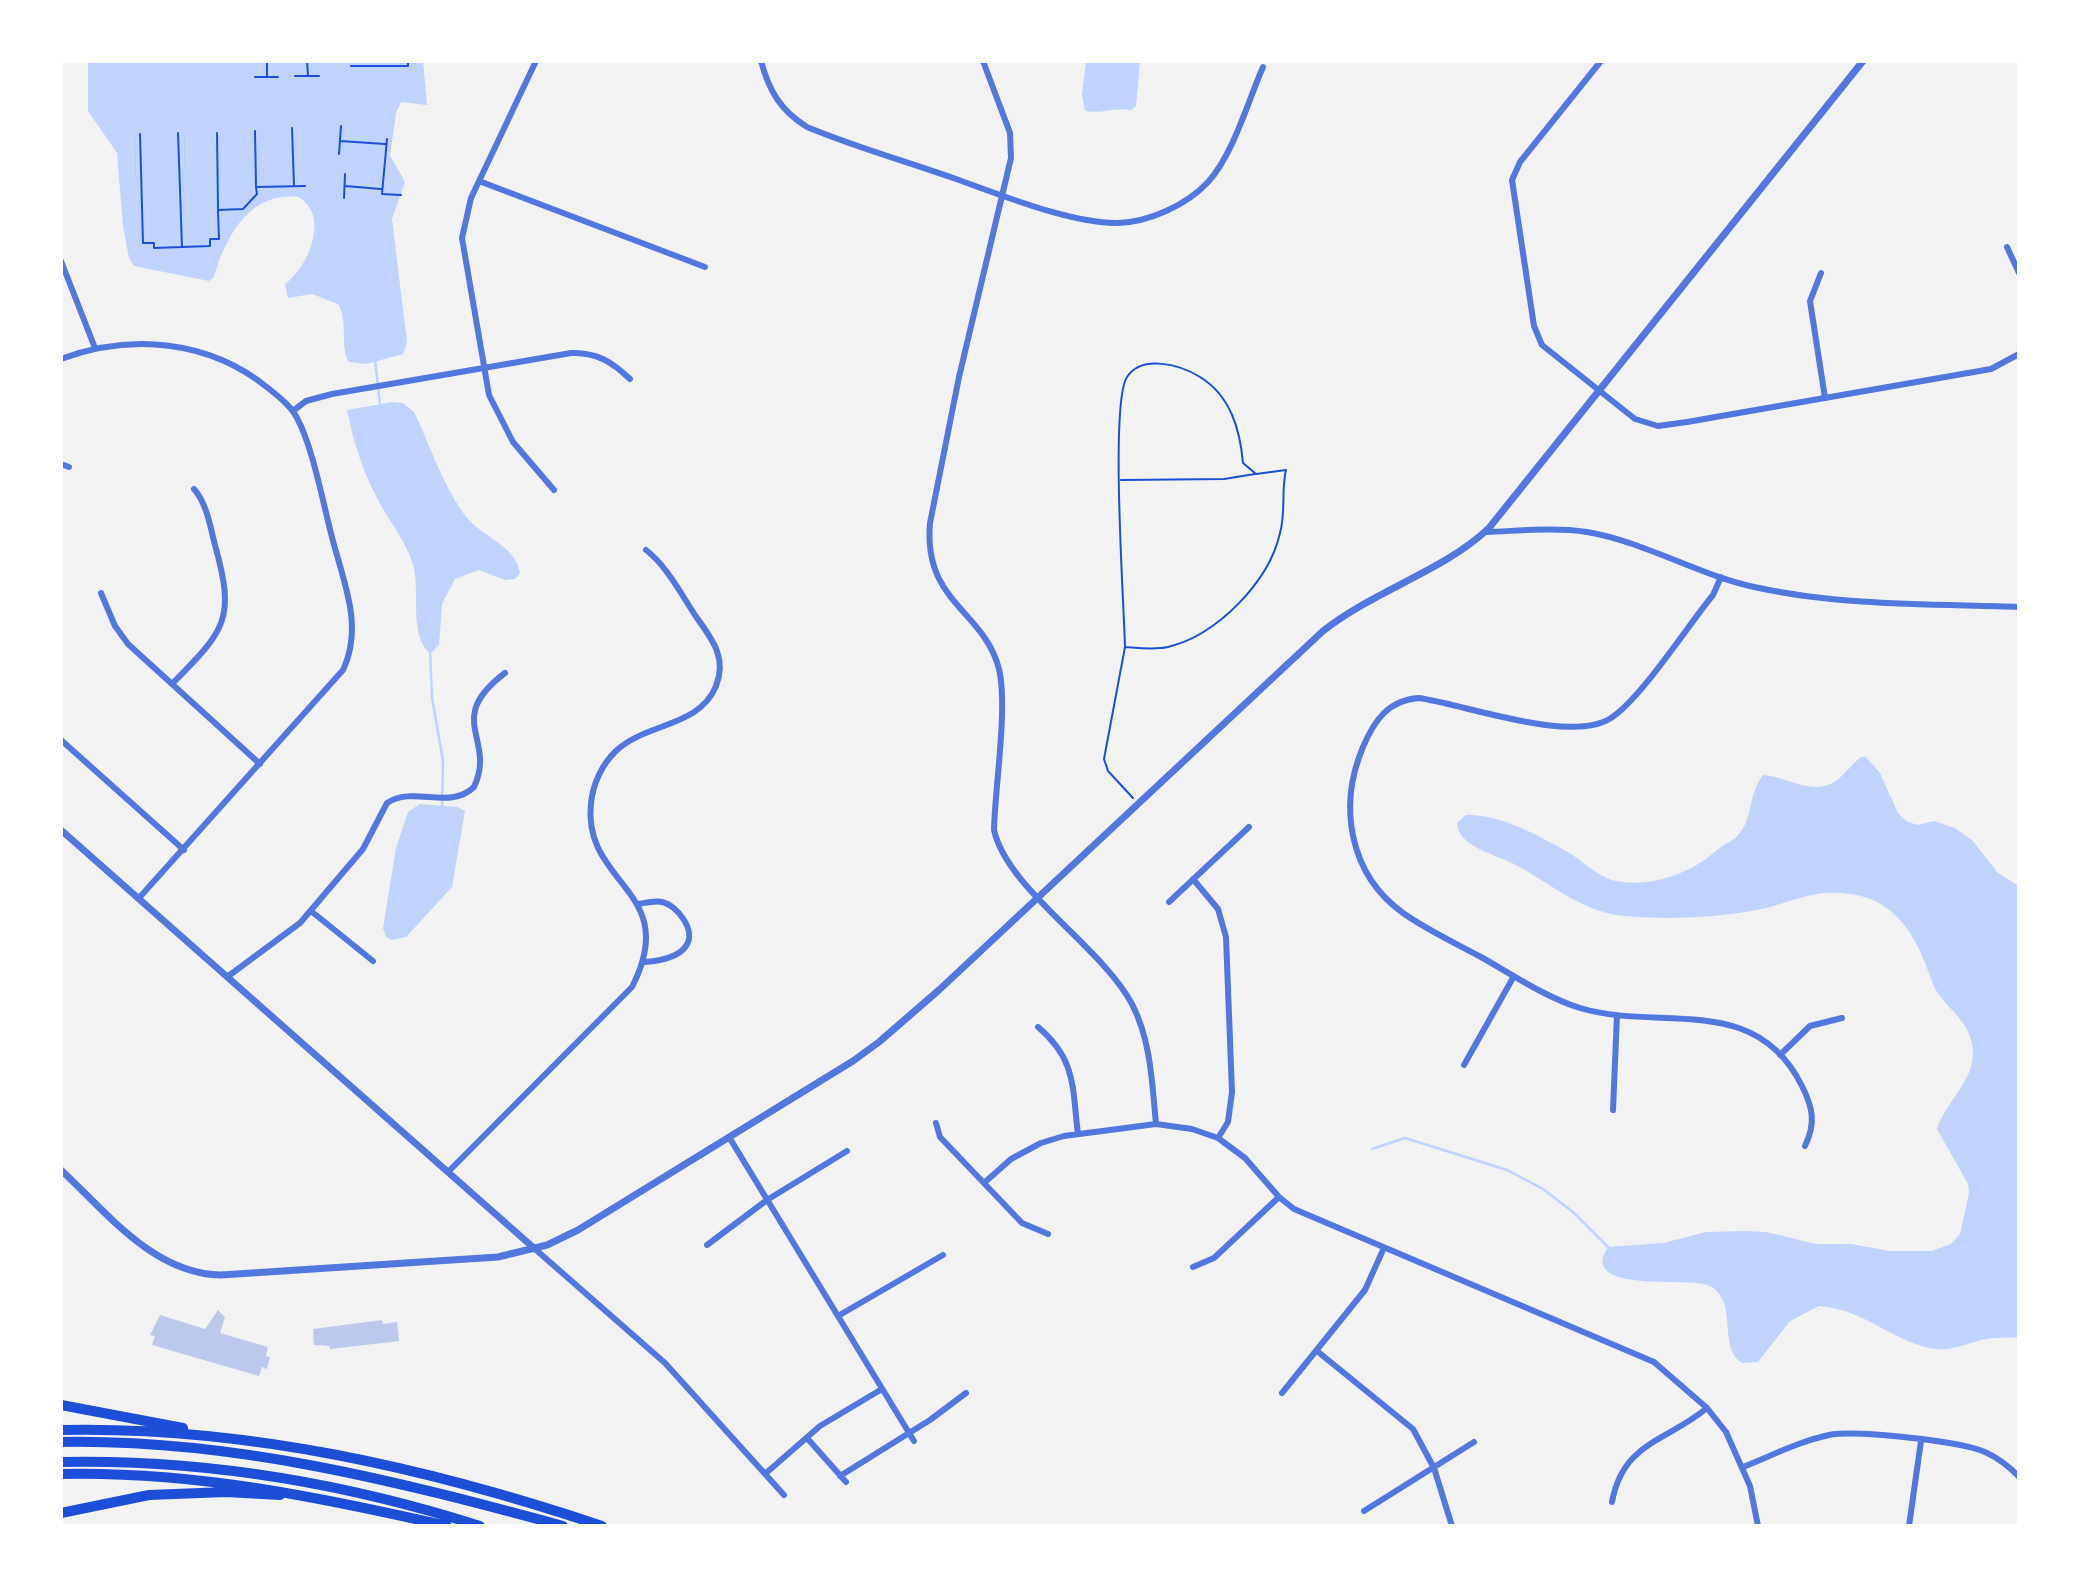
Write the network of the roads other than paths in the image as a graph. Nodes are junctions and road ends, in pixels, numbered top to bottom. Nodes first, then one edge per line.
1 (536, 61) edge
2 (761, 61) edge
3 (983, 61) edge
4 (1601, 61) edge
5 (1863, 61) edge
6 (1263, 67) dead end
7 (479, 181) junction
8 (1003, 195) junction
9 (2007, 247) dead end
10 (61, 261) edge
11 (705, 267) dead end
12 (2019, 273) edge
13 (1821, 274) dead end
14 (94, 348) junction
15 (2019, 354) edge
16 (61, 359) edge
17 (483, 368) junction
18 (630, 379) dead end
19 (1599, 393) junction
20 (1825, 398) junction
21 (293, 411) junction
22 (61, 464) edge
23 (69, 467) dead end
24 (194, 489) dead end
25 (554, 490) dead end
26 (1485, 532) junction
27 (646, 550) dead end
28 (1721, 577) junction
29 (101, 593) dead end
30 (2019, 607) edge
31 (505, 673) dead end
32 (172, 684) junction
33 (61, 740) edge
34 (260, 764) junction
35 (1249, 827) dead end
36 (61, 830) edge
37 (184, 850) junction
38 (1194, 879) junction
39 (1039, 897) junction
40 (139, 898) junction
41 (1169, 902) dead end
42 (639, 904) junction
43 (311, 911) junction
44 (373, 961) dead end
45 (645, 962) junction
46 (227, 976) junction
47 (1514, 976) junction
48 (1617, 1015) junction
49 (1842, 1018) dead end
50 (1038, 1027) dead end
51 (1780, 1055) junction
52 (1464, 1065) dead end
53 (1613, 1110) dead end
54 (936, 1123) dead end
55 (1156, 1124) junction
56 (1078, 1134) junction
57 (729, 1137) junction
58 (1217, 1138) junction
59 (1805, 1146) dead end
60 (847, 1151) dead end
61 (61, 1170) edge
62 (448, 1172) junction
63 (984, 1183) junction
64 (1279, 1197) junction
65 (767, 1200) junction
66 (1048, 1234) dead end
67 (706, 1245) dead end
68 (535, 1249) junction
69 (1383, 1250) junction
70 (943, 1255) dead end
71 (1193, 1267) dead end
72 (838, 1316) junction
73 (1317, 1351) junction
74 (882, 1389) junction
75 (966, 1393) dead end
76 (1282, 1393) dead end
77 (61, 1405) edge
78 (1707, 1408) junction
79 (61, 1430) edge
80 (909, 1433) junction
81 (807, 1438) junction
82 (247, 1440) junction
83 (914, 1441) dead end
84 (1921, 1441) junction
85 (61, 1442) edge
86 (1474, 1443) dead end
87 (61, 1462) edge
88 (1743, 1467) junction
89 (1434, 1468) junction
90 (61, 1474) edge
91 (765, 1474) junction
92 (840, 1476) junction
93 (2019, 1478) edge
94 (846, 1482) dead end
95 (300, 1493) junction
96 (783, 1495) dead end
97 (1612, 1502) dead end
98 (1364, 1511) dead end
99 (61, 1513) edge
100 (447, 1526) edge
101 (480, 1526) edge
102 (563, 1526) edge
103 (602, 1526) edge
104 (1452, 1526) edge
105 (1758, 1526) edge
106 (1909, 1526) edge

1 - 7 street
2 - 8 street
3 - 8 street
4 - 19 street
5 - 19 street
6 - 8 street
7 - 11 street
7 - 17 street
8 - 39 street
9 - 12 street
10 - 14 street
13 - 20 street
14 - 16 street
14 - 21 street
15 - 20 street
17 - 18 street
17 - 21 street
17 - 25 street
19 - 20 street
19 - 26 street
21 - 34 street
22 - 23 street
24 - 32 street
26 - 28 street
26 - 39 street
27 - 42 street
28 - 30 street
28 - 47 street
29 - 32 street
31 - 43 street
32 - 34 street
33 - 37 street
34 - 37 street
35 - 38 street
36 - 40 street
37 - 40 street
38 - 41 street
38 - 58 street
39 - 55 street
39 - 57 street
40 - 46 street
42 - 45 street
42 - 45 street
43 - 44 street
43 - 46 street
45 - 62 street
46 - 62 street
47 - 48 street
47 - 52 street
48 - 51 street
48 - 53 street
49 - 51 street
50 - 56 street
51 - 59 street
54 - 63 street
55 - 56 street
55 - 58 street
56 - 63 street
57 - 65 street
57 - 68 street
58 - 64 street
60 - 65 street
61 - 68 street
62 - 68 street
63 - 66 street
64 - 69 street
64 - 71 street
65 - 67 street
65 - 72 street
68 - 91 street
69 - 73 street
69 - 78 street
70 - 72 street
72 - 74 street
73 - 76 street
73 - 89 street
74 - 80 street
74 - 81 street
75 - 80 street
77 - 82 highway
78 - 88 street
78 - 97 street
79 - 82 highway
80 - 83 street
80 - 92 street
81 - 91 street
81 - 92 street
82 - 103 highway
84 - 88 street
84 - 93 street
84 - 106 street
85 - 102 highway
86 - 89 street
87 - 101 highway
88 - 105 street
89 - 98 street
89 - 104 street
90 - 95 highway
91 - 96 street
92 - 94 street
95 - 99 highway
95 - 100 highway

